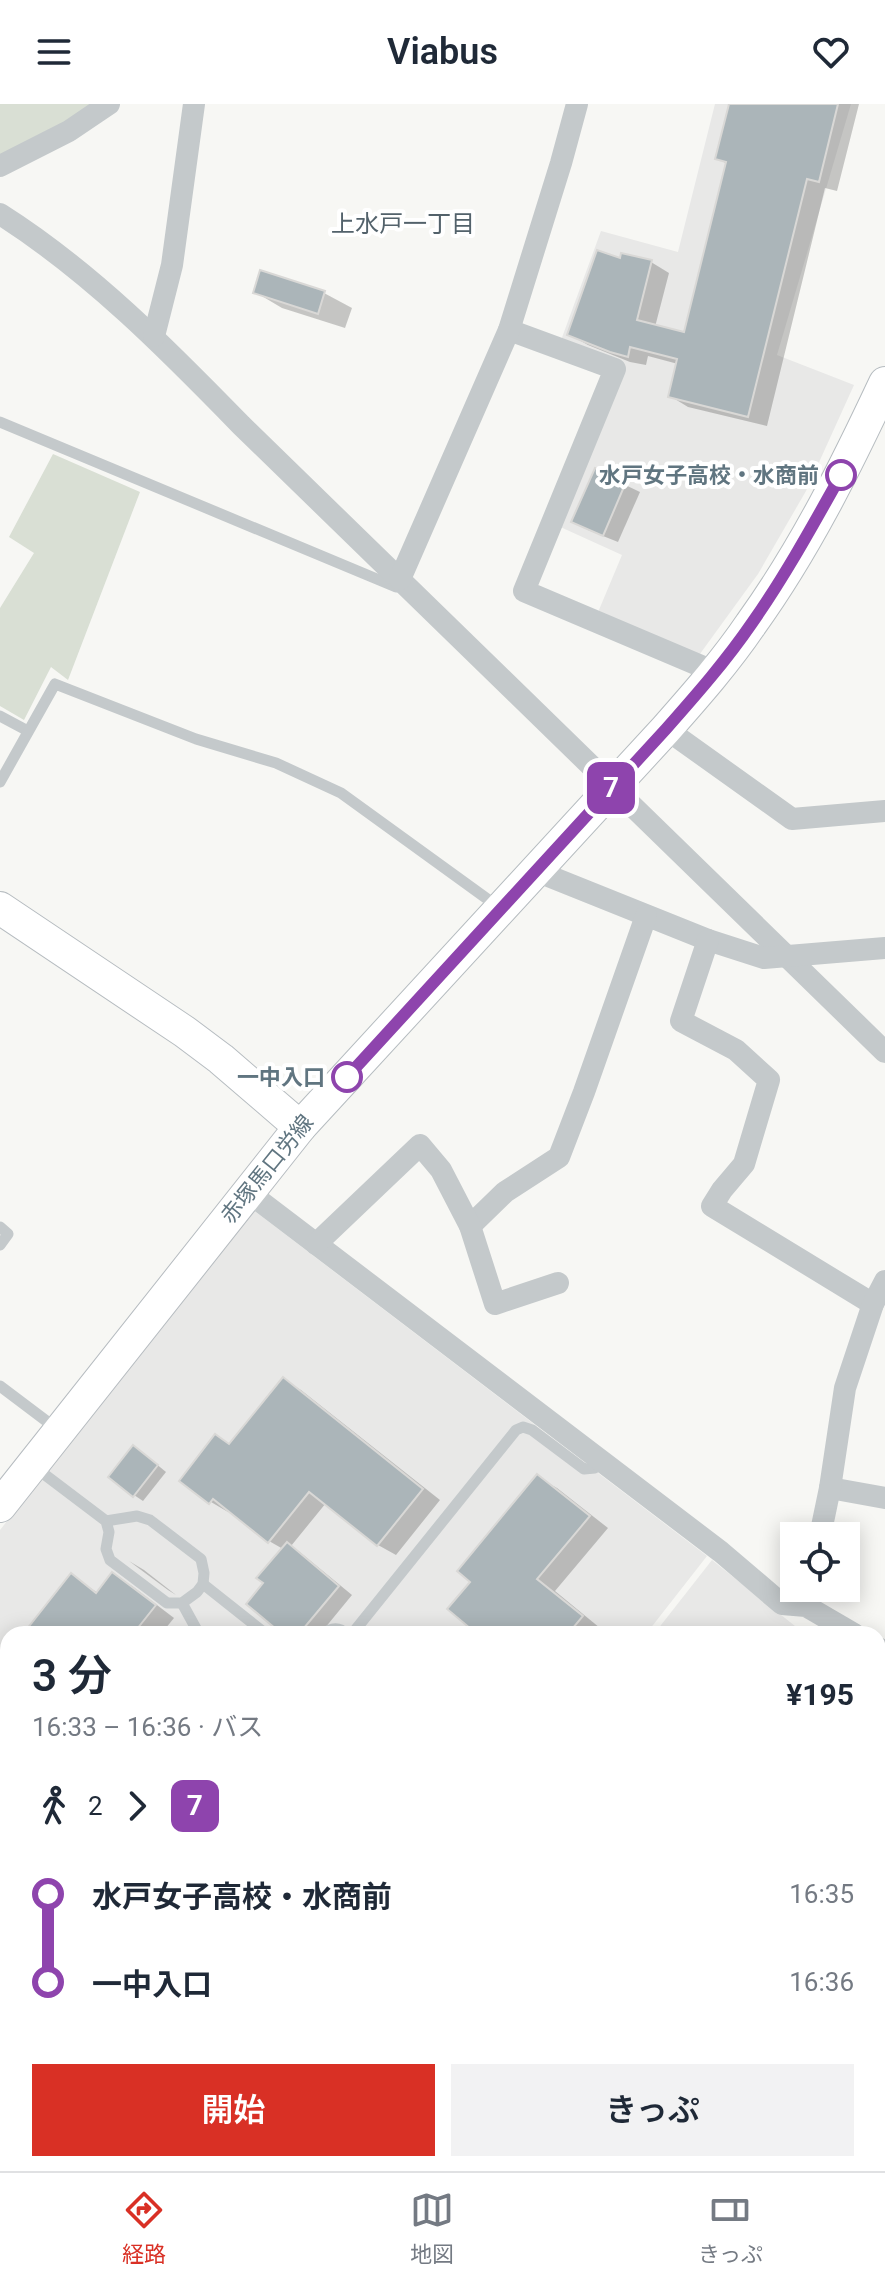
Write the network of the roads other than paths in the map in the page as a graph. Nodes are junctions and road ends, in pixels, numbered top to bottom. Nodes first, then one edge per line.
1 (109, 104) edge
2 (194, 104) edge
3 (577, 104) edge
4 (0, 166) edge
5 (0, 214) edge
6 (509, 330) junction
7 (154, 336) junction
8 (885, 383) edge
9 (0, 422) edge
10 (400, 579) junction
11 (715, 672) junction
12 (0, 716) edge
13 (666, 729) junction
14 (28, 731) junction
15 (0, 782) edge
16 (613, 786) junction
17 (885, 811) edge
18 (536, 871) junction
19 (0, 908) edge
20 (502, 909) junction
21 (646, 916) junction
22 (708, 940) junction
23 (885, 948) edge
24 (786, 955) junction
25 (885, 1052) edge
26 (300, 1127) junction
27 (248, 1192) junction
28 (470, 1226) junction
29 (0, 1227) edge
30 (316, 1244) junction
31 (0, 1245) edge
32 (885, 1281) edge
33 (558, 1283) dead end
34 (873, 1304) junction
35 (0, 1386) edge
36 (58, 1430) junction
37 (601, 1461) junction
38 (32, 1465) junction
39 (830, 1488) junction
40 (885, 1498) edge
41 (0, 1506) edge
42 (106, 1521) junction
43 (823, 1522) edge
44 (203, 1584) junction
45 (789, 1602) edge
46 (814, 1602) edge
47 (182, 1603) junction
48 (195, 1626) edge
49 (256, 1626) edge
50 (356, 1626) edge
51 (844, 1626) edge

1 - 4 street
2 - 7 street
3 - 6 street
5 - 7 street
6 - 10 street
6 - 11 street
7 - 10 street
8 - 11 main road, 赤塚馬口労線
9 - 10 lane
10 - 16 street
11 - 13 main road, 赤塚馬口労線
12 - 14 lane
13 - 16 main road, 赤塚馬口労線
13 - 17 street
14 - 15 lane
14 - 20 lane
16 - 18 main road, 赤塚馬口労線
16 - 24 street
18 - 20 main road, 赤塚馬口労線
18 - 21 street
19 - 26 main road
20 - 26 main road, 赤塚馬口労線
21 - 22 street
21 - 28 street
22 - 24 street
22 - 34 street
23 - 24 street
24 - 25 street
26 - 27 main road, 赤塚馬口労線
27 - 30 street
27 - 36 main road, 赤塚馬口労線
28 - 30 street
28 - 33 street
29 - 31 lane
30 - 37 street
32 - 34 street
34 - 39 street
35 - 36 lane
36 - 38 main road, 赤塚馬口労線
37 - 45 street
37 - 50 lane
38 - 41 main road, 赤塚馬口労線
38 - 42 lane
39 - 40 street
39 - 43 street
42 - 44 lane
42 - 47 lane
44 - 47 lane
44 - 49 lane
46 - 51 street
47 - 48 lane

